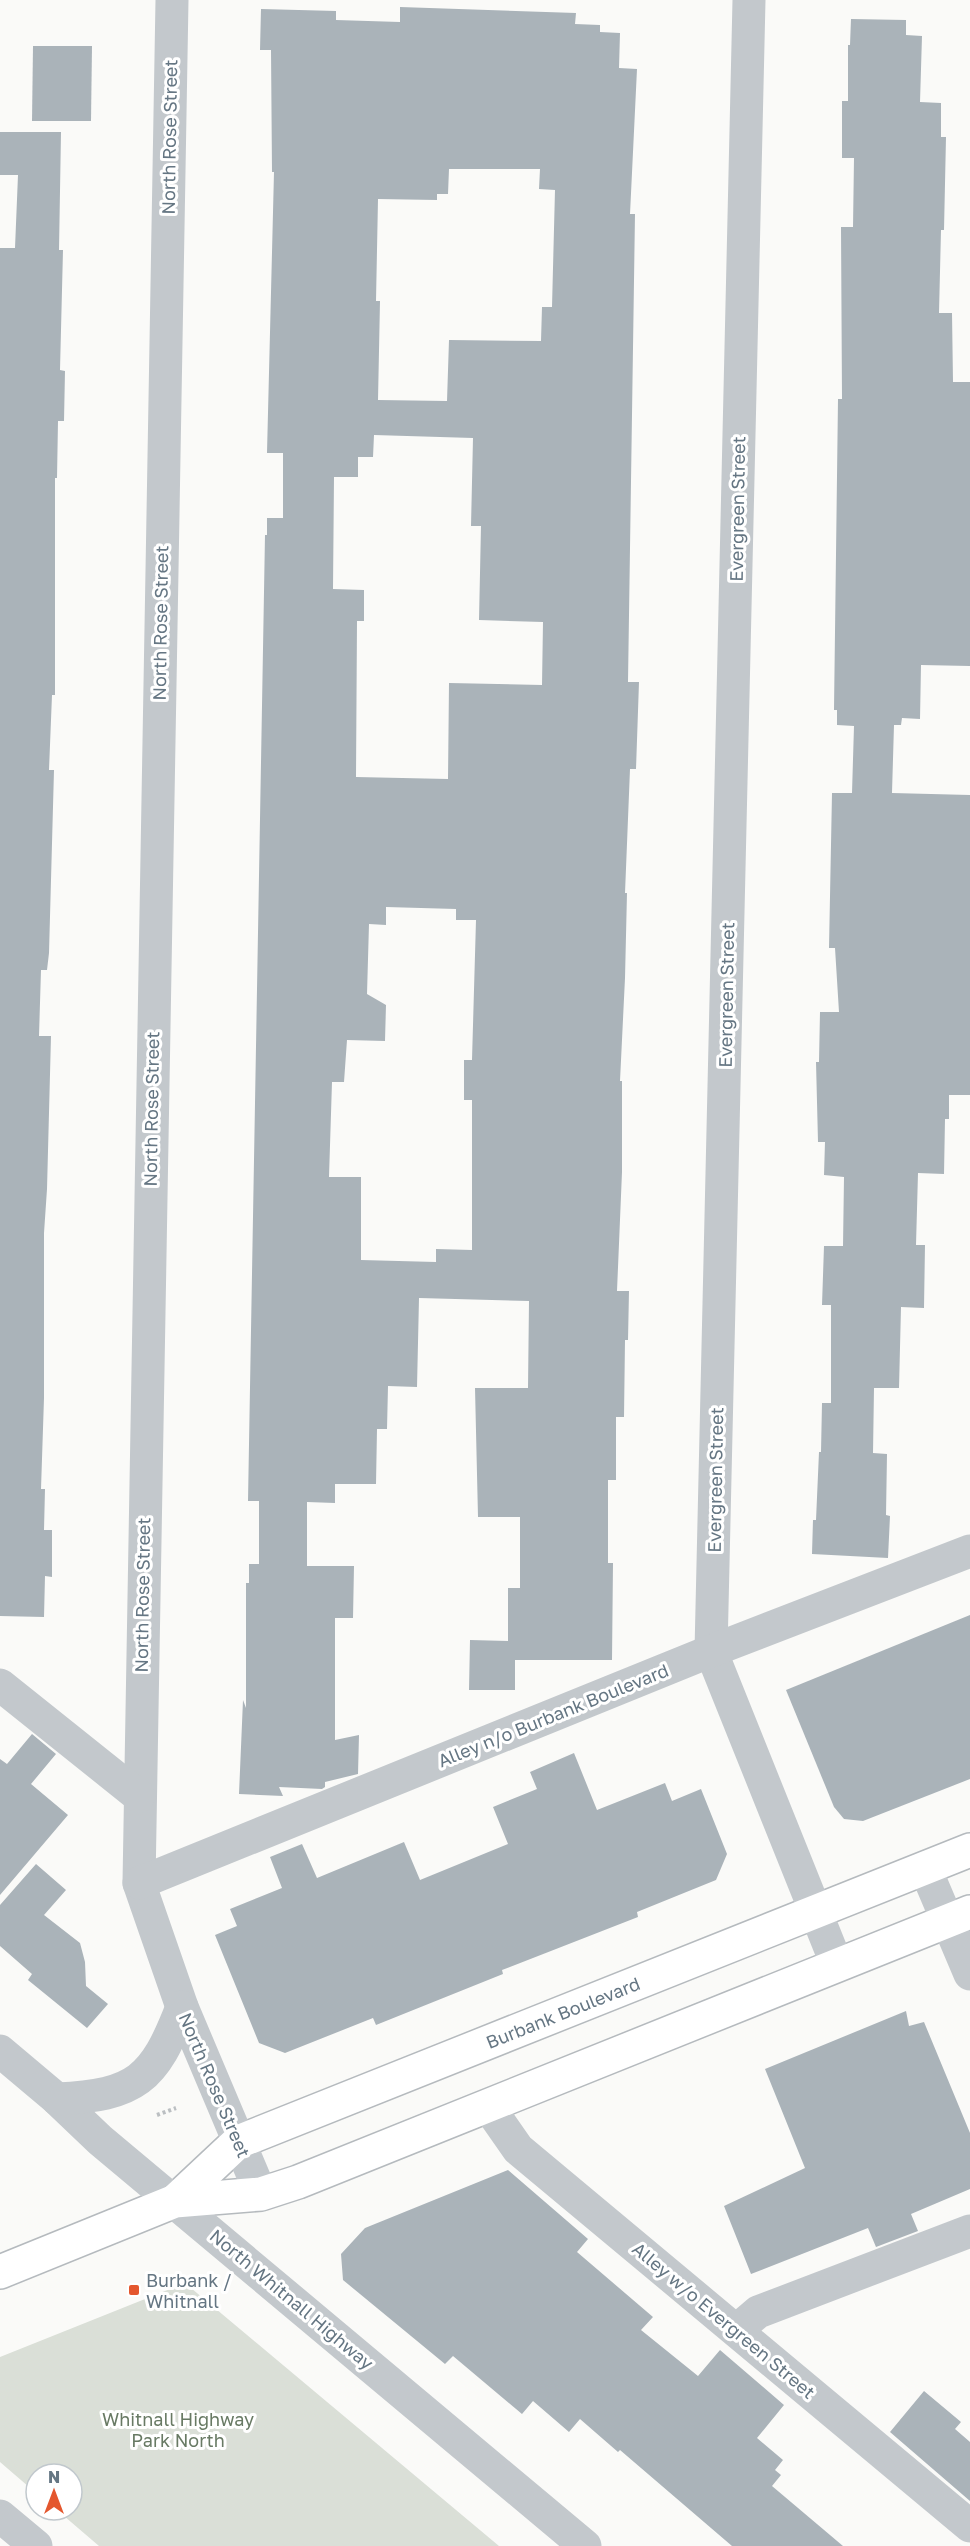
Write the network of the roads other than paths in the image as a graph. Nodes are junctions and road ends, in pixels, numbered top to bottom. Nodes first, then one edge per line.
1 (172, 0) edge
2 (749, 0) edge
3 (970, 1551) edge
4 (711, 1651) junction
5 (0, 1685) edge
6 (139, 1796) junction
7 (970, 1850) edge
8 (925, 1869) junction
9 (139, 1883) junction
10 (815, 1912) junction
11 (959, 1916) edge
12 (837, 1965) junction
13 (970, 1974) edge
14 (182, 2007) junction
15 (0, 2051) edge
16 (57, 2099) junction
17 (488, 2106) junction
18 (238, 2142) junction
19 (261, 2194) junction
20 (175, 2201) junction
21 (970, 2231) edge
22 (0, 2272) edge
23 (737, 2330) junction
24 (0, 2516) edge
25 (970, 2526) edge
26 (36, 2546) edge
27 (585, 2546) edge

1 - 6 street, North Rose Street
2 - 4 street, Evergreen Street
3 - 4 street, Alley n/o Burbank Boulevard
4 - 9 street, Alley n/o Burbank Boulevard
4 - 10 street, Evergreen Street
5 - 6 street
6 - 9 street, North Rose Street
7 - 8 main road, Burbank Boulevard
8 - 10 main road, Burbank Boulevard
8 - 11 street
9 - 14 street, North Rose Street
10 - 12 street, Evergreen Street
10 - 18 main road, Burbank Boulevard
11 - 12 main road, Burbank Boulevard
11 - 13 street
12 - 17 main road, Burbank Boulevard
14 - 16 street
14 - 18 street, North Rose Street
15 - 16 street, North Whitnall Highway
16 - 20 street, North Whitnall Highway
17 - 19 main road, Burbank Boulevard
17 - 23 street, Alley w/o Evergreen Street
18 - 19 street, North Rose Street
18 - 20 main road, Burbank Boulevard
19 - 20 main road, Burbank Boulevard
20 - 22 main road, Burbank Boulevard
20 - 27 street, North Whitnall Highway
21 - 23 street
23 - 25 street, Alley w/o Evergreen Street
24 - 26 street

